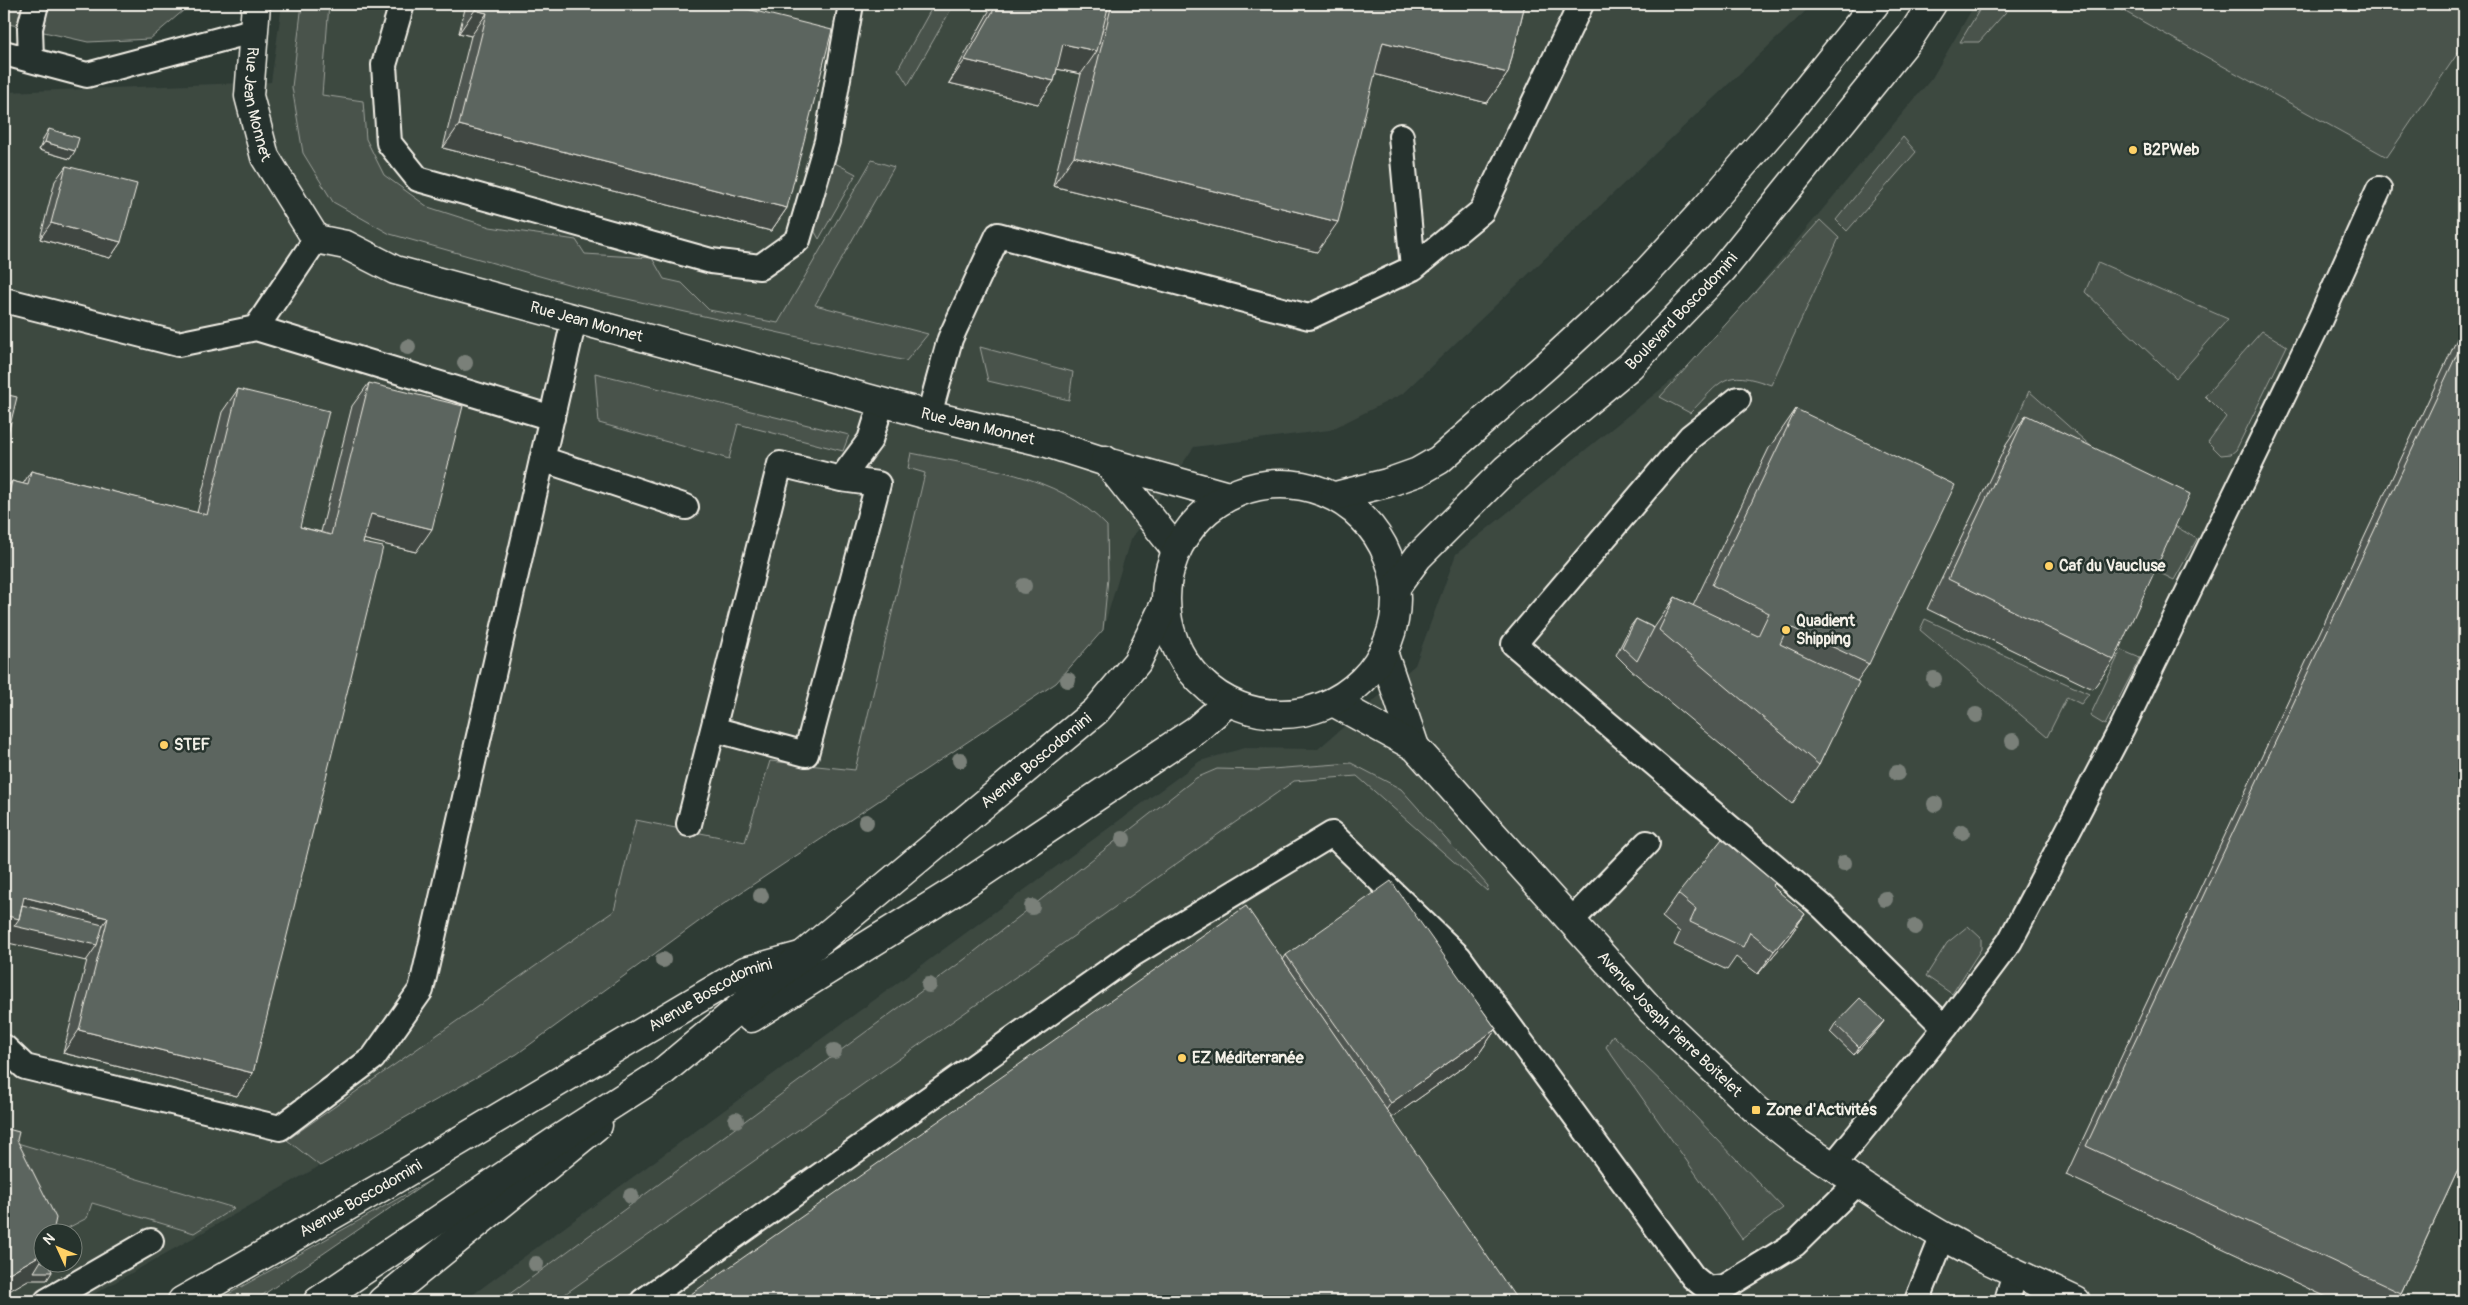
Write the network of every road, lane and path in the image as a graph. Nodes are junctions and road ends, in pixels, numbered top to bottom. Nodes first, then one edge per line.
1 (36, 4) edge
2 (256, 4) edge
3 (402, 4) edge
4 (851, 4) edge
5 (1581, 4) edge
6 (1875, 4) edge
7 (1932, 4) edge
8 (252, 31) junction
9 (4, 53) edge
10 (30, 60) junction
11 (1401, 136) dead end
12 (2379, 189) dead end
13 (316, 239) junction
14 (1413, 268) junction
15 (4, 300) edge
16 (574, 320) junction
17 (256, 328) junction
18 (1738, 400) dead end
19 (882, 402) junction
20 (929, 415) junction
21 (552, 418) junction
22 (542, 459) junction
23 (1105, 460) junction
24 (841, 479) junction
25 (1228, 496) junction
26 (1334, 496) junction
27 (686, 507) dead end
28 (1176, 550) junction
29 (1396, 587) junction
30 (1165, 604) junction
31 (1383, 652) junction
32 (1228, 702) junction
33 (1333, 702) junction
34 (713, 729) junction
35 (1415, 747) junction
36 (689, 824) dead end
37 (1647, 842) dead end
38 (1571, 921) junction
39 (804, 955) junction
40 (1945, 1028) junction
41 (4, 1047) edge
42 (660, 1074) junction
43 (1832, 1167) junction
44 (1857, 1183) junction
45 (1943, 1236) junction
46 (151, 1242) dead end
47 (2015, 1273) junction
48 (47, 1301) edge
49 (182, 1301) edge
50 (318, 1301) edge
51 (382, 1301) edge
52 (643, 1301) edge
53 (1917, 1301) edge
54 (2007, 1301) edge
55 (2076, 1301) edge

1 - 10 lane
2 - 8 main road, Rue Jean Monnet
3 - 4 lane
5 - 14 lane
6 - 26 main road
7 - 29 main road, Boulevard Boscodomini
8 - 10 lane
8 - 13 main road, Rue Jean Monnet
9 - 10 lane
11 - 14 lane
12 - 40 lane
13 - 16 main road, Rue Jean Monnet
13 - 17 lane
14 - 20 lane
15 - 17 lane
16 - 19 main road, Rue Jean Monnet
16 - 21 lane
17 - 21 lane
18 - 40 lane
19 - 20 main road, Rue Jean Monnet
19 - 24 lane
20 - 23 main road, Rue Jean Monnet
21 - 22 lane
22 - 27 lane
22 - 41 lane
23 - 25 main road, Rue Jean Monnet
23 - 28 main road
24 - 34 lane
24 - 34 lane
25 - 26 main road
25 - 28 main road
26 - 29 main road
28 - 30 main road
29 - 31 main road
30 - 32 main road
30 - 39 main road, Avenue Boscodomini
31 - 33 main road
31 - 35 main road, Avenue Joseph Pierre Boitelet
32 - 33 main road
32 - 42 main road, Avenue Boscodomini
33 - 35 main road, Avenue Joseph Pierre Boitelet
34 - 36 lane
35 - 38 main road, Avenue Joseph Pierre Boitelet
37 - 38 lane
38 - 43 main road, Avenue Joseph Pierre Boitelet
39 - 42 main road
39 - 49 main road, Avenue Boscodomini
40 - 43 lane
42 - 50 main road
42 - 51 main road, Avenue Boscodomini
43 - 44 main road, Avenue Joseph Pierre Boitelet
44 - 45 main road, Avenue Joseph Pierre Boitelet
44 - 52 lane
45 - 47 main road, Avenue Joseph Pierre Boitelet
45 - 53 lane
46 - 48 lane
47 - 54 lane
47 - 55 main road, Avenue Joseph Pierre Boitelet

